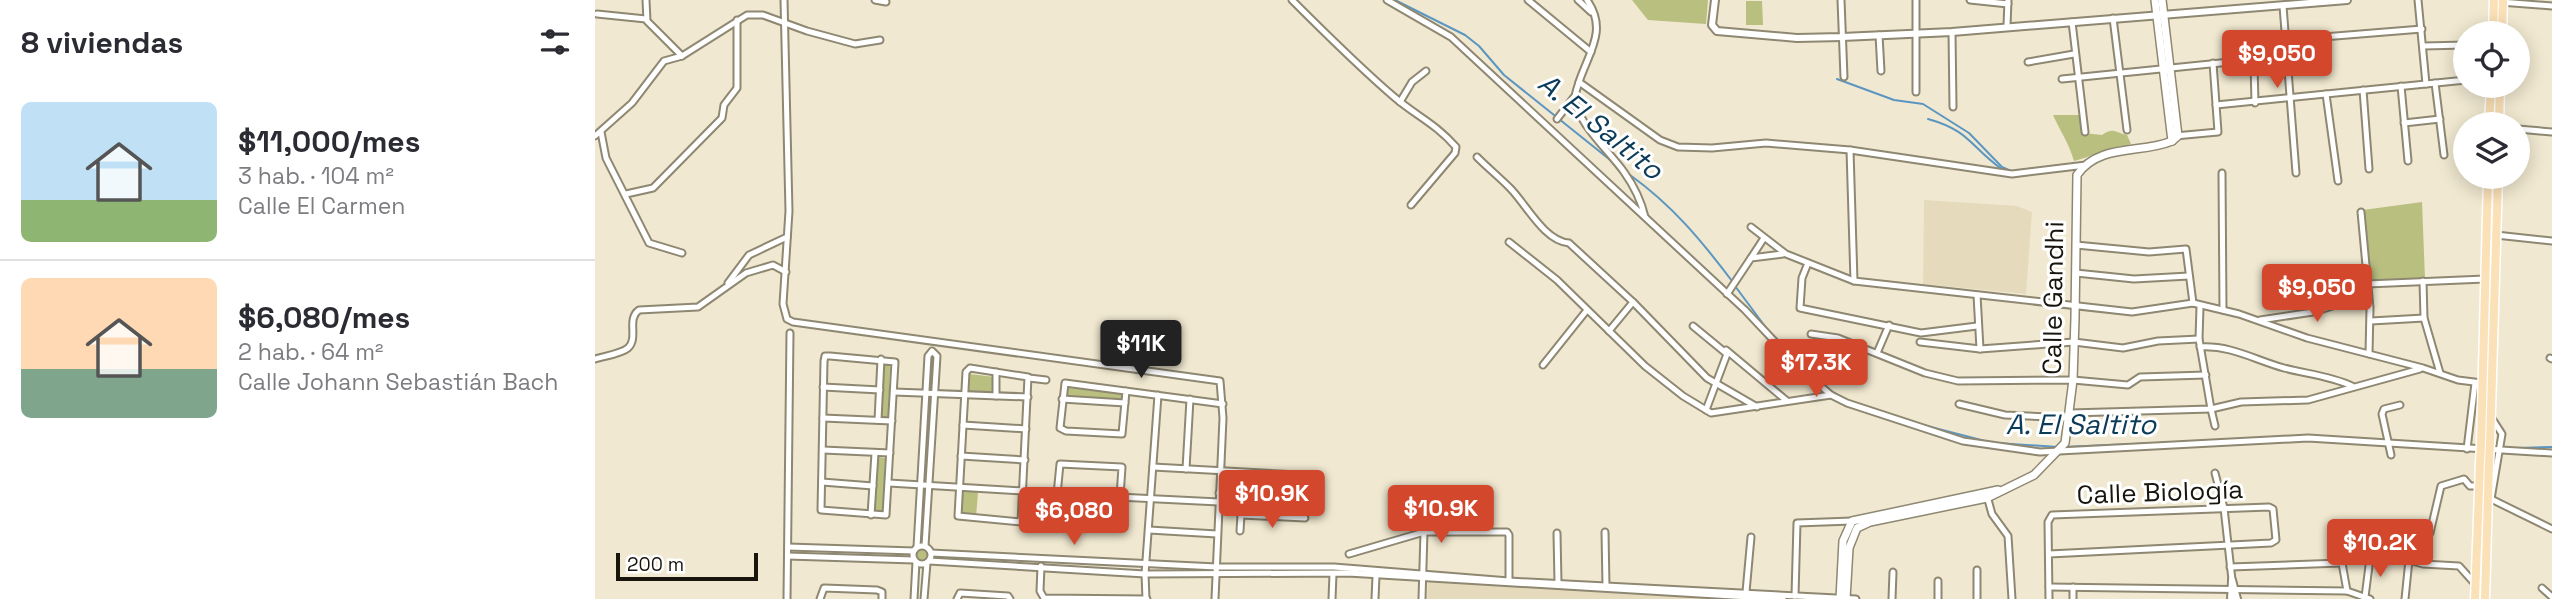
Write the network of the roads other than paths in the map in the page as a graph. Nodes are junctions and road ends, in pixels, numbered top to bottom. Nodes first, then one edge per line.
1 (646, 0) edge
2 (784, 0) edge
3 (875, 0) edge
4 (1292, 0) edge
5 (1387, 0) edge
6 (1528, 0) edge
7 (1578, 0) edge
8 (1587, 0) edge
9 (1715, 0) edge
10 (1841, 0) edge
11 (1916, 0) edge
12 (1970, 0) edge
13 (2155, 0) edge
14 (2162, 0) edge
15 (2347, 0) edge
16 (2418, 0) edge
17 (2498, 1) edge
18 (886, 2) dead end
19 (2008, 2) edge
20 (2252, 4) edge
21 (2284, 6) junction
22 (2552, 6) edge
23 (1593, 13) junction
24 (597, 14) edge
25 (2160, 14) junction
26 (2113, 18) junction
27 (646, 19) junction
28 (737, 20) junction
29 (784, 21) junction
30 (2495, 21) edge
31 (2500, 21) edge
32 (2072, 22) junction
33 (2007, 26) junction
34 (2422, 29) junction
35 (1952, 32) junction
36 (1916, 33) junction
37 (1879, 35) junction
38 (1842, 37) junction
39 (880, 40) dead end
40 (2286, 40) junction
41 (2453, 45) edge
42 (2423, 46) junction
43 (1591, 52) junction
44 (2074, 54) junction
45 (682, 56) junction
46 (2028, 62) dead end
47 (2213, 64) junction
48 (2166, 67) junction
49 (1426, 71) dead end
50 (1881, 71) dead end
51 (2120, 72) junction
52 (2078, 76) junction
53 (1844, 77) dead end
54 (2062, 79) dead end
55 (2453, 81) edge
56 (1579, 82) junction
57 (2435, 83) junction
58 (2426, 84) junction
59 (2401, 86) junction
60 (2363, 90) junction
61 (1916, 92) dead end
62 (2326, 94) junction
63 (1574, 97) junction
64 (2291, 97) junction
65 (1400, 102) junction
66 (2255, 103) junction
67 (2216, 105) junction
68 (1953, 107) dead end
69 (1557, 119) dead end
70 (2440, 119) junction
71 (2404, 123) junction
72 (2127, 130) dead end
73 (2530, 130) edge
74 (2085, 132) dead end
75 (2552, 132) edge
76 (598, 134) edge
77 (2174, 138) junction
78 (1850, 150) junction
79 (2444, 155) dead end
80 (1477, 158) dead end
81 (2407, 161) dead end
82 (2086, 165) junction
83 (2369, 169) dead end
84 (2222, 173) dead end
85 (2296, 173) dead end
86 (2338, 181) dead end
87 (2488, 189) edge
88 (2498, 189) edge
89 (626, 194) junction
90 (1411, 205) dead end
91 (2361, 212) dead end
92 (1645, 217) junction
93 (1751, 228) dead end
94 (2496, 235) junction
95 (787, 237) junction
96 (1764, 238) junction
97 (1509, 242) dead end
98 (2552, 242) edge
99 (2076, 246) junction
100 (682, 253) dead end
101 (1786, 254) junction
102 (1751, 258) junction
103 (1808, 262) junction
104 (786, 272) junction
105 (2076, 273) junction
106 (2189, 276) junction
107 (2485, 279) junction
108 (1854, 281) junction
109 (2423, 281) junction
110 (2367, 284) junction
111 (726, 286) junction
112 (1727, 294) junction
113 (1977, 295) junction
114 (2368, 295) junction
115 (1633, 302) junction
116 (2193, 303) junction
117 (2076, 305) junction
118 (2200, 307) junction
119 (1587, 310) junction
120 (2223, 310) junction
121 (2424, 318) junction
122 (2257, 321) junction
123 (2371, 321) junction
124 (1889, 325) junction
125 (1693, 326) dead end
126 (1977, 326) junction
127 (1609, 331) junction
128 (790, 333) dead end
129 (1811, 334) dead end
130 (2199, 339) junction
131 (1920, 342) dead end
132 (2074, 342) junction
133 (1719, 343) dead end
134 (2200, 348) junction
135 (1980, 349) junction
136 (1877, 353) junction
137 (2369, 354) junction
138 (595, 359) edge
139 (881, 359) junction
140 (1543, 365) dead end
141 (2423, 368) junction
142 (996, 372) junction
143 (2440, 373) junction
144 (2206, 375) junction
145 (1028, 378) junction
146 (1046, 380) dead end
147 (2073, 380) junction
148 (2478, 383) junction
149 (1716, 384) junction
150 (2352, 386) junction
151 (823, 387) junction
152 (880, 390) junction
153 (1126, 391) junction
154 (894, 392) junction
155 (925, 393) junction
156 (935, 393) junction
157 (965, 394) junction
158 (1158, 395) junction
159 (1831, 395) junction
160 (996, 396) junction
161 (1028, 397) junction
162 (1062, 399) junction
163 (1190, 399) junction
164 (1787, 401) junction
165 (1125, 403) junction
166 (1223, 404) junction
167 (1959, 404) dead end
168 (2400, 405) dead end
169 (1758, 407) junction
170 (2211, 409) junction
171 (1706, 410) junction
172 (2069, 416) junction
173 (2491, 417) junction
174 (823, 418) junction
175 (879, 420) junction
176 (892, 421) junction
177 (963, 425) junction
178 (2215, 426) dead end
179 (1027, 429) junction
180 (2390, 441) junction
181 (2485, 444) junction
182 (2467, 449) junction
183 (823, 450) junction
184 (2500, 452) junction
185 (875, 453) junction
186 (890, 453) junction
187 (2056, 453) junction
188 (2552, 453) edge
189 (2391, 455) dead end
190 (961, 456) junction
191 (1025, 460) junction
192 (2485, 462) junction
193 (1153, 467) junction
194 (1186, 469) junction
195 (1220, 471) junction
196 (2215, 473) dead end
197 (1317, 476) dead end
198 (822, 482) junction
199 (889, 483) junction
200 (1243, 483) dead end
201 (920, 485) junction
202 (873, 486) junction
203 (929, 486) junction
204 (2480, 486) junction
205 (960, 487) junction
206 (1023, 491) junction
207 (1056, 494) junction
208 (1242, 495) junction
209 (1306, 495) dead end
210 (1986, 495) junction
211 (1121, 498) junction
212 (1219, 498) junction
213 (2490, 499) junction
214 (1151, 500) junction
215 (2224, 508) junction
216 (871, 515) junction
217 (1241, 515) junction
218 (1305, 518) dead end
219 (1852, 521) junction
220 (2552, 529) edge
221 (1149, 530) junction
222 (1240, 531) dead end
223 (1424, 532) junction
224 (1605, 532) dead end
225 (1557, 533) dead end
226 (2430, 533) dead end
227 (1217, 534) junction
228 (1751, 537) dead end
229 (925, 546) junction
230 (788, 547) junction
231 (2227, 547) junction
232 (915, 549) junction
233 (931, 553) junction
234 (1349, 554) dead end
235 (2049, 554) junction
236 (789, 556) junction
237 (2370, 558) dead end
238 (1041, 559) junction
239 (2409, 559) junction
240 (915, 561) junction
241 (928, 562) junction
242 (2341, 563) junction
243 (1146, 564) junction
244 (1041, 567) junction
245 (1217, 567) junction
246 (2230, 567) junction
247 (1977, 570) dead end
248 (1893, 572) dead end
249 (1145, 574) junction
250 (1333, 574) junction
251 (1216, 575) junction
252 (1376, 576) junction
253 (1423, 577) junction
254 (2232, 580) joint
255 (1509, 581) junction
256 (1938, 581) dead end
257 (1557, 583) junction
258 (2476, 585) junction
259 (1606, 586) junction
260 (2049, 587) junction
261 (2073, 587) junction
262 (2234, 588) junction
263 (2542, 588) dead end
264 (854, 590) junction
265 (2276, 590) junction
266 (2347, 590) junction
267 (1747, 592) junction
268 (977, 596) edge
269 (1795, 596) junction
270 (2552, 597) edge
271 (1843, 598) edge
272 (2368, 598) edge
273 (787, 599) edge
274 (820, 599) edge
275 (854, 599) edge
276 (882, 599) edge
277 (914, 599) edge
278 (924, 599) edge
279 (957, 599) edge
280 (1010, 599) edge
281 (1147, 599) edge
282 (1215, 599) edge
283 (1332, 599) edge
284 (1375, 599) edge
285 (1422, 599) edge
286 (1783, 599) edge
287 (1856, 599) edge
288 (1892, 599) edge
289 (1938, 599) edge
290 (1977, 599) edge
291 (2012, 599) edge
292 (2049, 599) edge
293 (2073, 599) edge
294 (2231, 599) edge
295 (2237, 599) edge
296 (2277, 599) edge
297 (2405, 599) edge
298 (2476, 599) edge
299 (2485, 599) edge

1 - 27 street
2 - 29 street
3 - 18 street
4 - 65 street
5 - 92 street
6 - 43 street
7 - 23 street
8 - 23 street
9 - 38 street
10 - 38 street
11 - 36 street
12 - 19 street
13 - 25 main road
14 - 25 main road
15 - 21 street
16 - 34 street
17 - 22 street
17 - 30 main road
17 - 31 main road
19 - 33 street
20 - 21 street
20 - 25 street
21 - 40 street
23 - 43 street
24 - 27 street
25 - 26 street
25 - 48 main road
26 - 32 street
26 - 51 street
27 - 45 street
28 - 29 street
28 - 45 street
28 - 89 street
29 - 39 street
29 - 95 street
32 - 33 street
32 - 44 street
33 - 35 street
34 - 40 street
34 - 42 street
35 - 36 street
35 - 68 street
36 - 37 street
36 - 61 street
37 - 38 street
37 - 50 street
38 - 53 street
40 - 64 street
41 - 42 street
42 - 58 street
43 - 56 street
44 - 46 street
44 - 52 street
45 - 76 street
47 - 48 street
47 - 66 street
47 - 67 street
48 - 51 street
48 - 77 main road
49 - 65 street
51 - 52 street
51 - 72 street
52 - 54 street
52 - 74 street
55 - 57 street
56 - 63 street
56 - 78 street
57 - 58 street
57 - 70 street
58 - 59 street
59 - 60 street
59 - 71 street
60 - 62 street
60 - 83 street
62 - 64 street
62 - 86 street
63 - 69 street
63 - 92 street
64 - 66 street
64 - 85 street
65 - 90 street
66 - 67 street
67 - 77 street
70 - 71 street
70 - 79 street
71 - 81 street
73 - 75 street
76 - 89 street
77 - 82 main road
78 - 82 street
78 - 108 street
80 - 115 street
82 - 99 main road, Calle Gandhi
84 - 120 street
87 - 107 main road
88 - 94 main road
89 - 100 street
91 - 110 street
92 - 112 street
93 - 96 street
94 - 98 street
94 - 173 main road
95 - 104 street
95 - 111 street
96 - 101 street
96 - 102 street
97 - 119 street
99 - 105 main road, Calle Gandhi
99 - 106 street
101 - 102 street
101 - 103 street
102 - 112 street
103 - 108 street
103 - 124 street
104 - 111 street
104 - 166 street
105 - 106 street
105 - 117 main road, Calle Gandhi
106 - 116 street
107 - 109 street
107 - 148 main road
108 - 113 street
109 - 110 street
109 - 121 street
110 - 114 street
111 - 138 street
112 - 159 street
113 - 117 street
113 - 126 street
114 - 122 street
114 - 123 street
115 - 127 street
115 - 149 street
116 - 117 street
116 - 118 street
117 - 132 main road, Calle Gandhi
118 - 120 street
118 - 130 street
119 - 127 street
119 - 140 street
120 - 122 street
121 - 123 street
121 - 143 street
122 - 137 street
123 - 137 street
124 - 126 street
124 - 136 street
125 - 149 street
126 - 135 street
127 - 171 street
128 - 230 street
129 - 136 street
130 - 132 street
130 - 134 street
131 - 135 street
132 - 135 street
132 - 147 main road, Calle Gandhi
133 - 164 street
134 - 144 street
134 - 150 street
136 - 147 street
137 - 141 street
139 - 151 street
139 - 152 street
139 - 154 street
141 - 143 street
141 - 150 street
142 - 145 street
142 - 157 street
142 - 160 street
143 - 148 street
144 - 147 street
144 - 170 street
145 - 146 street
145 - 161 street
147 - 172 main road, Calle Gandhi
148 - 181 main road
148 - 182 street
149 - 169 street
149 - 171 street
150 - 170 street
151 - 152 street
151 - 174 street
152 - 175 street
153 - 158 street
153 - 162 street
153 - 165 street
154 - 155 street
154 - 176 street
155 - 156 street
155 - 156 street
155 - 201 street
156 - 157 street
156 - 203 street
157 - 160 street
157 - 177 street
158 - 163 street
158 - 193 street
159 - 164 street
159 - 187 street
160 - 161 street
161 - 179 street
162 - 165 street
162 - 165 street
163 - 166 street
163 - 194 street
164 - 169 street
166 - 195 street
167 - 172 street
168 - 180 street
169 - 171 street
170 - 172 street
170 - 178 street
172 - 187 main road, Calle Gandhi
173 - 181 main road
173 - 184 street
174 - 175 street
174 - 183 street
175 - 176 street
176 - 186 street
177 - 179 street
177 - 190 street
179 - 191 street
180 - 182 street
180 - 187 street
180 - 189 street
181 - 192 main road, bridge
182 - 184 street
183 - 185 street
183 - 198 street
184 - 188 street
184 - 213 street
185 - 186 street
185 - 202 street
186 - 199 street
187 - 210 main road, Calle Gandhi
190 - 191 street
190 - 205 street
191 - 206 street
192 - 204 main road
192 - 213 main road
193 - 194 street
193 - 214 street
194 - 195 street
195 - 197 street
195 - 212 street
196 - 215 street
198 - 202 street
198 - 216 street
199 - 201 street
199 - 216 street
200 - 208 street
201 - 203 street
201 - 232 street
202 - 216 street
203 - 205 street
203 - 229 street
204 - 226 street
204 - 258 main road
205 - 206 street
205 - 206 street
207 - 211 street
207 - 211 street
207 - 211 street
208 - 209 street
208 - 212 street
208 - 217 street
210 - 219 main road, Calle Gandhi
210 - 271 main road, Calle Gandhi
210 - 291 street
211 - 214 street
212 - 214 street
212 - 227 street
213 - 220 street
213 - 299 main road
214 - 221 street
215 - 231 street
215 - 231 street, Calle Biología
215 - 235 street, Calle Biología
217 - 218 street
217 - 222 street
219 - 269 street
219 - 271 main road
221 - 227 street
221 - 243 street
223 - 234 street
223 - 253 street
223 - 255 street
224 - 259 street
225 - 257 street
227 - 245 street
228 - 267 street
229 - 232 street
229 - 233 street
230 - 232 street
230 - 236 street
231 - 235 street
231 - 246 street
232 - 240 street
233 - 238 street
233 - 241 street
235 - 260 street
236 - 240 street
236 - 273 street
237 - 272 street
238 - 243 street
238 - 244 street
239 - 242 street
239 - 258 street
239 - 297 street
240 - 241 street
240 - 277 street
241 - 244 street
241 - 278 street
242 - 246 street
242 - 266 street
243 - 245 street
243 - 249 street
244 - 249 street
244 - 281 street
245 - 251 street
245 - 253 street
246 - 254 street
247 - 290 street
248 - 288 street
249 - 251 street
249 - 281 street
250 - 251 street
250 - 252 street
250 - 283 street
251 - 282 street
252 - 253 street
252 - 284 street
253 - 255 street
253 - 285 street
253 - 286 street
254 - 262 street
255 - 257 street
256 - 289 street
257 - 259 street
258 - 298 main road
259 - 267 street
260 - 261 street
260 - 292 street
261 - 262 street
261 - 293 street
262 - 265 street
262 - 294 street
262 - 295 street
263 - 270 street
264 - 274 street
264 - 275 street
264 - 276 street
265 - 266 street
265 - 296 street
266 - 272 street
267 - 269 street
268 - 279 street
268 - 280 street
269 - 271 street
271 - 287 street

